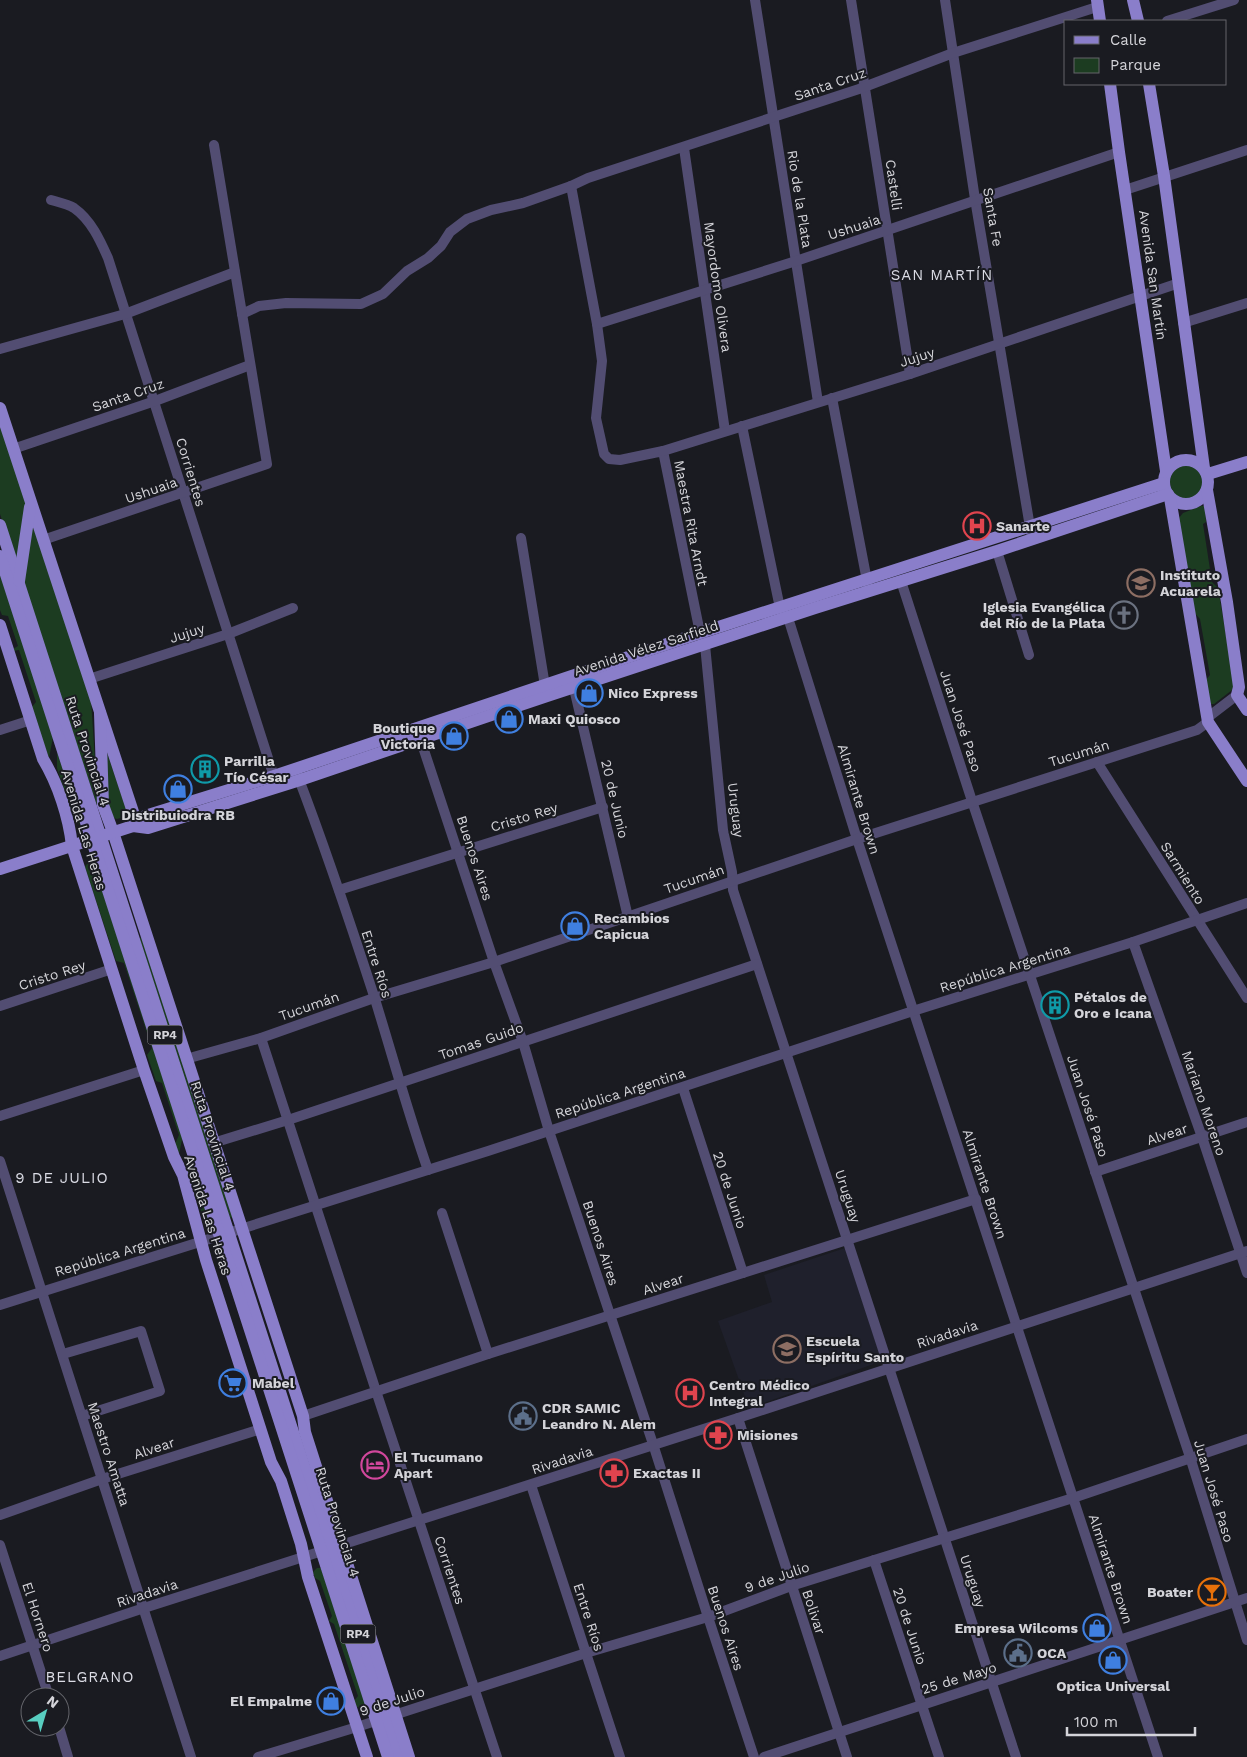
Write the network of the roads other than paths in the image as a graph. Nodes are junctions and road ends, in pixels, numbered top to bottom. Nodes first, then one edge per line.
1 (755, 0) edge
2 (851, 0) edge
3 (945, 0) edge
4 (1133, 0) edge
5 (1234, 0) edge
6 (1097, 4) edge
7 (1100, 20) edge
8 (1138, 20) edge
9 (1170, 20) edge
10 (953, 53) junction
11 (1110, 85) edge
12 (1149, 85) edge
13 (865, 86) junction
14 (774, 117) junction
15 (214, 145) dead end
16 (684, 148) junction
17 (1247, 150) edge
18 (1118, 152) junction
19 (1164, 176) junction
20 (571, 186) junction
21 (1125, 190) junction
22 (975, 199) junction
23 (51, 200) dead end
24 (886, 231) junction
25 (796, 261) junction
26 (235, 272) junction
27 (1179, 283) junction
28 (704, 291) junction
29 (1140, 296) junction
30 (1247, 303) edge
31 (125, 314) junction
32 (242, 314) junction
33 (598, 324) junction
34 (1183, 324) junction
35 (1000, 343) junction
36 (0, 350) edge
37 (250, 365) junction
38 (910, 374) junction
39 (832, 398) junction
40 (155, 401) junction
41 (818, 402) junction
42 (0, 408) edge
43 (742, 426) junction
44 (725, 431) junction
45 (13, 449) junction
46 (663, 451) junction
47 (1247, 462) edge
48 (1206, 471) junction
49 (1167, 486) junction
50 (1207, 490) junction
51 (183, 493) junction
52 (31, 503) junction
53 (0, 525) edge
54 (1031, 533) junction
55 (521, 538) dead end
56 (43, 540) junction
57 (997, 551) junction
58 (0, 556) edge
59 (866, 578) junction
60 (901, 581) junction
61 (19, 584) junction
62 (870, 591) junction
63 (293, 608) dead end
64 (780, 608) junction
65 (788, 618) junction
66 (0, 625) edge
67 (228, 634) junction
68 (702, 639) junction
69 (1029, 655) dead end
70 (89, 679) junction
71 (573, 682) junction
72 (1241, 689) edge
73 (546, 691) junction
74 (1247, 710) edge
75 (100, 713) junction
76 (31, 720) junction
77 (1207, 720) junction
78 (0, 730) edge
79 (57, 733) junction
80 (419, 733) junction
81 (1097, 762) junction
82 (50, 771) junction
83 (297, 774) junction
84 (1247, 781) edge
85 (275, 782) junction
86 (972, 801) junction
87 (603, 807) junction
88 (132, 826) junction
89 (113, 832) junction
90 (96, 838) junction
91 (857, 839) junction
92 (72, 846) junction
93 (459, 852) junction
94 (0, 869) edge
95 (732, 881) junction
96 (339, 890) junction
97 (1247, 903) edge
98 (140, 917) junction
99 (628, 917) junction
100 (1197, 921) junction
101 (1133, 942) junction
102 (136, 947) junction
103 (494, 962) junction
104 (757, 964) junction
105 (112, 969) junction
106 (1031, 975) junction
107 (374, 998) junction
108 (1247, 998) edge
109 (0, 1006) edge
110 (913, 1011) junction
111 (261, 1038) junction
112 (523, 1042) junction
113 (787, 1052) junction
114 (186, 1059) junction
115 (144, 1070) junction
116 (399, 1084) junction
117 (683, 1088) junction
118 (0, 1116) edge
119 (288, 1120) junction
120 (1247, 1122) edge
121 (549, 1131) junction
122 (187, 1134) junction
123 (1202, 1137) junction
124 (213, 1143) junction
125 (0, 1160) edge
126 (428, 1170) junction
127 (1095, 1172) junction
128 (182, 1175) junction
129 (976, 1199) junction
130 (316, 1206) junction
131 (442, 1213) dead end
132 (242, 1229) junction
133 (224, 1235) junction
134 (847, 1238) junction
135 (201, 1242) junction
136 (1244, 1253) edge
137 (743, 1273) junction
138 (1247, 1273) edge
139 (1134, 1288) junction
140 (42, 1291) junction
141 (0, 1305) edge
142 (611, 1315) junction
143 (1016, 1326) junction
144 (63, 1354) junction
145 (488, 1354) junction
146 (889, 1367) junction
147 (376, 1391) junction
148 (82, 1416) junction
149 (302, 1416) junction
150 (738, 1418) junction
151 (261, 1429) junction
152 (1247, 1439) edge
153 (653, 1444) junction
154 (288, 1445) junction
155 (1190, 1457) junction
156 (102, 1479) junction
157 (281, 1481) junction
158 (531, 1484) junction
159 (1073, 1498) junction
160 (0, 1515) edge
161 (419, 1520) junction
162 (945, 1538) junction
163 (0, 1545) edge
164 (331, 1549) junction
165 (304, 1558) junction
166 (874, 1560) junction
167 (791, 1586) junction
168 (1247, 1598) edge
169 (1234, 1602) junction
170 (144, 1608) junction
171 (708, 1617) junction
172 (366, 1621) junction
173 (1120, 1640) junction
174 (1247, 1640) edge
175 (34, 1646) junction
176 (363, 1649) junction
177 (586, 1653) junction
178 (0, 1656) edge
179 (991, 1683) junction
180 (46, 1687) edge
181 (476, 1689) junction
182 (922, 1704) junction
183 (386, 1718) junction
184 (357, 1727) junction
185 (839, 1734) junction
186 (62, 1737) edge
187 (68, 1757) edge
188 (191, 1757) edge
189 (258, 1757) edge
190 (367, 1757) edge
191 (388, 1757) edge
192 (398, 1757) edge
193 (410, 1757) edge
194 (497, 1757) edge
195 (620, 1757) edge
196 (754, 1757) edge
197 (764, 1757) edge
198 (846, 1757) edge
199 (939, 1757) edge
200 (1016, 1757) edge
201 (1158, 1757) edge

1 - 14 street, Rio de la Plata
2 - 13 street, Castelli
3 - 10 street, Santa Fe
4 - 8 main road
5 - 9 street
6 - 7 main road
6 - 10 street, Santa Cruz
10 - 13 street, Santa Cruz
10 - 22 street, Santa Fe
11 - 18 main road, Avenida San Martín
12 - 19 main road, Avenida San Martín
13 - 14 street, Santa Cruz
13 - 24 street, Castelli
14 - 16 street, Santa Cruz
14 - 25 street, Rio de la Plata
15 - 26 street
16 - 20 street, Santa Cruz
16 - 28 street, Mayordomo Olivera
17 - 19 street
18 - 21 main road, Avenida San Martín
18 - 22 street, Ushuaia
19 - 21 street
19 - 27 main road, Avenida San Martín
20 - 32 street, Santa Cruz
20 - 33 street, Maestra Rita Arndt
21 - 29 main road, Avenida San Martín
22 - 24 street, Ushuaia
22 - 35 street, Santa Fe
23 - 31 street, Corrientes
24 - 25 street, Ushuaia
24 - 38 street, Castelli
25 - 28 street, Ushuaia
25 - 41 street, Rio de la Plata
26 - 31 street
26 - 32 street
27 - 29 street, Jujuy
27 - 34 main road, Avenida San Martín
28 - 33 street, Ushuaia
28 - 44 street, Mayordomo Olivera
29 - 35 street, Jujuy
29 - 49 main road, Avenida San Martín
30 - 34 street
31 - 36 street
31 - 40 street, Corrientes
32 - 37 street
33 - 46 street, Maestra Rita Arndt
34 - 48 main road, Avenida San Martín
35 - 38 street, Jujuy
35 - 54 street, Santa Fe
37 - 40 street, Santa Cruz
37 - 51 street, Ushuaia
38 - 39 street, Jujuy
39 - 41 street, Jujuy
39 - 59 street
40 - 45 street, Santa Cruz
40 - 51 street, Corrientes
41 - 43 street, Jujuy
42 - 45 main road
43 - 44 street, Jujuy
43 - 64 street
44 - 46 street, Jujuy
45 - 52 main road
46 - 68 street, Maestra Rita Arndt
47 - 48 main road
48 - 49 main road
48 - 50 main road
49 - 50 main road
49 - 54 main road, Avenida Vélez Sarfield
49 - 77 main road, Avenida San Martín
50 - 72 main road
51 - 56 street, Ushuaia
51 - 67 street, Corrientes
52 - 56 main road
52 - 61 main road
53 - 61 main road, Ruta Provincial 4 / RP4
54 - 57 main road, Avenida Vélez Sarfield
54 - 59 main road, Avenida Vélez Sarfield
55 - 73 street
56 - 70 main road
57 - 60 main road, Avenida Vélez Sarfield
57 - 69 street
58 - 79 main road, Ruta Provincial 4 / RP4
59 - 62 street
59 - 64 main road, Avenida Vélez Sarfield
60 - 62 main road, Avenida Vélez Sarfield
60 - 86 street, Juan José Paso
61 - 90 main road, Ruta Provincial 4 / RP4
62 - 65 main road, Avenida Vélez Sarfield
63 - 67 street, Jujuy
64 - 65 street
64 - 68 main road, Avenida Vélez Sarfield
65 - 68 main road, Avenida Vélez Sarfield
65 - 91 street, Almirante Brown
66 - 76 main road, Avenida Las Heras
67 - 70 street, Jujuy
67 - 85 street, Corrientes
68 - 71 main road, Avenida Vélez Sarfield
68 - 95 street, Uruguay
70 - 75 main road
71 - 73 main road, Avenida Vélez Sarfield
71 - 87 street, 20 de Junio
72 - 74 main road
72 - 77 street, Tucumán
73 - 80 main road, Avenida Vélez Sarfield
75 - 88 main road
75 - 89 main road, Avenida Las Heras
76 - 78 street
76 - 82 main road, Avenida Las Heras
77 - 81 street, Tucumán
77 - 84 main road, Avenida San Martín
79 - 82 main road
79 - 90 main road, Ruta Provincial 4 / RP4
80 - 83 main road, Avenida Vélez Sarfield
80 - 93 street, Buenos Aires
81 - 86 street, Tucumán
81 - 100 street, Sarmiento
82 - 92 main road, Avenida Las Heras
83 - 85 main road, Avenida Vélez Sarfield
83 - 96 street, Entre Ríos
85 - 88 main road, Avenida Vélez Sarfield
86 - 91 street, Tucumán
86 - 106 street, Juan José Paso
87 - 93 street, Cristo Rey
87 - 99 street, 20 de Junio
88 - 89 main road, Avenida Vélez Sarfield
89 - 90 main road, Avenida Vélez Sarfield
89 - 98 main road, Avenida Las Heras
90 - 92 main road, Avenida Vélez Sarfield
90 - 102 main road, Ruta Provincial 4 / RP4
90 - 122 main road, Ruta Provincial 4 / RP4
91 - 95 street, Tucumán
91 - 110 street, Almirante Brown
92 - 94 main road, Avenida Vélez Sarfield
92 - 105 main road, Avenida Las Heras
93 - 96 street, Cristo Rey
93 - 103 street, Buenos Aires
95 - 99 street, Tucumán
95 - 104 street, Uruguay
96 - 107 street, Entre Ríos
97 - 100 street, República Argentina
98 - 102 main road
98 - 114 main road, Avenida Las Heras
99 - 103 street, Tucumán
100 - 101 street, República Argentina
100 - 108 street, Sarmiento
101 - 106 street, República Argentina
101 - 123 street, Mariano Moreno
102 - 133 main road, Ruta Provincial 4 / RP4
103 - 107 street, Tucumán
103 - 112 street, Buenos Aires
104 - 112 street, Tomas Guido
104 - 113 street, Uruguay
105 - 109 street, Cristo Rey
105 - 115 main road, Avenida Las Heras
106 - 110 street, República Argentina
106 - 127 street, Juan José Paso
107 - 111 street, Tucumán
107 - 116 street, Entre Ríos
110 - 113 street, República Argentina
110 - 129 street, Almirante Brown
111 - 114 street, Tucumán
111 - 119 street, Corrientes
112 - 116 street, Tomas Guido
112 - 121 street, Buenos Aires
113 - 117 street, República Argentina
113 - 134 street, Uruguay
114 - 124 main road, Avenida Las Heras
115 - 118 street
115 - 128 main road, Avenida Las Heras
116 - 119 street, Tomas Guido
116 - 126 street, Entre Ríos
117 - 121 street, República Argentina
117 - 137 street, 20 de Junio
119 - 124 street, Tomas Guido
119 - 130 street, Corrientes
120 - 123 street, Alvear
121 - 126 street, República Argentina
121 - 142 street, Buenos Aires
122 - 128 main road
122 - 133 main road, Ruta Provincial 4 / RP4
123 - 127 street, Alvear
123 - 136 street, Mariano Moreno
124 - 132 main road, Avenida Las Heras
125 - 140 street, Maestro Amatta
126 - 130 street, República Argentina
127 - 139 street, Juan José Paso
128 - 135 main road, Avenida Las Heras
129 - 134 street, Alvear
129 - 143 street, Almirante Brown
130 - 132 street, República Argentina
130 - 147 street, Corrientes
131 - 145 street
132 - 133 street, República Argentina
132 - 149 main road, Avenida Las Heras
133 - 135 street, República Argentina
133 - 154 main road, Ruta Provincial 4 / RP4
133 - 164 main road, Ruta Provincial 4 / RP4
134 - 137 street, Alvear
134 - 146 street, Uruguay
135 - 140 street, República Argentina
135 - 151 main road, Avenida Las Heras
136 - 138 street, Mariano Moreno
136 - 139 street, Rivadavia
137 - 142 street, Alvear
139 - 143 street, Rivadavia
139 - 155 street, Juan José Paso
140 - 141 street, República Argentina
140 - 144 street, Maestro Amatta
142 - 145 street, Alvear
142 - 153 street, Buenos Aires
143 - 146 street, Rivadavia
143 - 159 street, Almirante Brown
144 - 148 street, Maestro Amatta
144 - 148 street
145 - 147 street, Alvear
146 - 150 street, Rivadavia
146 - 162 street, Uruguay
147 - 149 street, Alvear
147 - 161 street, Corrientes
148 - 156 street, Maestro Amatta
149 - 164 main road, Avenida Las Heras
150 - 153 street, Rivadavia
150 - 167 street, Bolivar
151 - 156 street, Alvear
151 - 157 main road, Avenida Las Heras
152 - 155 street, 9 de Julio
153 - 158 street, Rivadavia
153 - 171 street, Buenos Aires
154 - 157 main road
154 - 164 main road, Ruta Provincial 4 / RP4
155 - 159 street, 9 de Julio
155 - 169 street, Juan José Paso
156 - 160 street, Alvear
156 - 170 street, Maestro Amatta
157 - 165 main road, Avenida Las Heras
158 - 161 street, Rivadavia
158 - 177 street, Entre Ríos
159 - 162 street, 9 de Julio
159 - 173 street, Almirante Brown
161 - 164 street, Rivadavia
161 - 181 street, Corrientes
162 - 166 street, 9 de Julio
162 - 179 street, Uruguay
163 - 175 street, El Hornero
164 - 165 street, Rivadavia
164 - 172 main road, Avenida Las Heras
164 - 176 main road, Ruta Provincial 4 / RP4
164 - 183 main road, Ruta Provincial 4 / RP4
165 - 170 street, Rivadavia
165 - 184 main road, Avenida Las Heras
166 - 167 street, 9 de Julio
166 - 182 street, 20 de Junio
167 - 171 street, 9 de Julio
167 - 185 street, Bolivar
168 - 169 street, 25 de Mayo
169 - 173 street, 25 de Mayo
169 - 174 street, Juan José Paso
170 - 175 street, Rivadavia
170 - 188 street, Maestro Amatta
171 - 177 street, 9 de Julio
171 - 196 street, Buenos Aires
172 - 176 main road
172 - 183 main road, Avenida Las Heras
173 - 179 street, 25 de Mayo
173 - 201 street, Almirante Brown
175 - 178 street, Rivadavia
175 - 180 street, El Hornero
176 - 183 main road, Ruta Provincial 4 / RP4
177 - 181 street, 9 de Julio
177 - 195 street, Entre Ríos
179 - 182 street, 25 de Mayo
179 - 200 street, Uruguay
181 - 183 street, 9 de Julio
181 - 194 street, Corrientes
182 - 185 street, 25 de Mayo
182 - 199 street, 20 de Junio
183 - 184 street, 9 de Julio
183 - 191 main road, Ruta Provincial 4 / RP4
183 - 192 main road, Ruta Provincial 4 / RP4
183 - 193 main road, Avenida Las Heras
184 - 189 street, 9 de Julio
184 - 190 main road, Avenida Las Heras
185 - 197 street, 25 de Mayo
185 - 198 street, Bolivar
186 - 187 street

